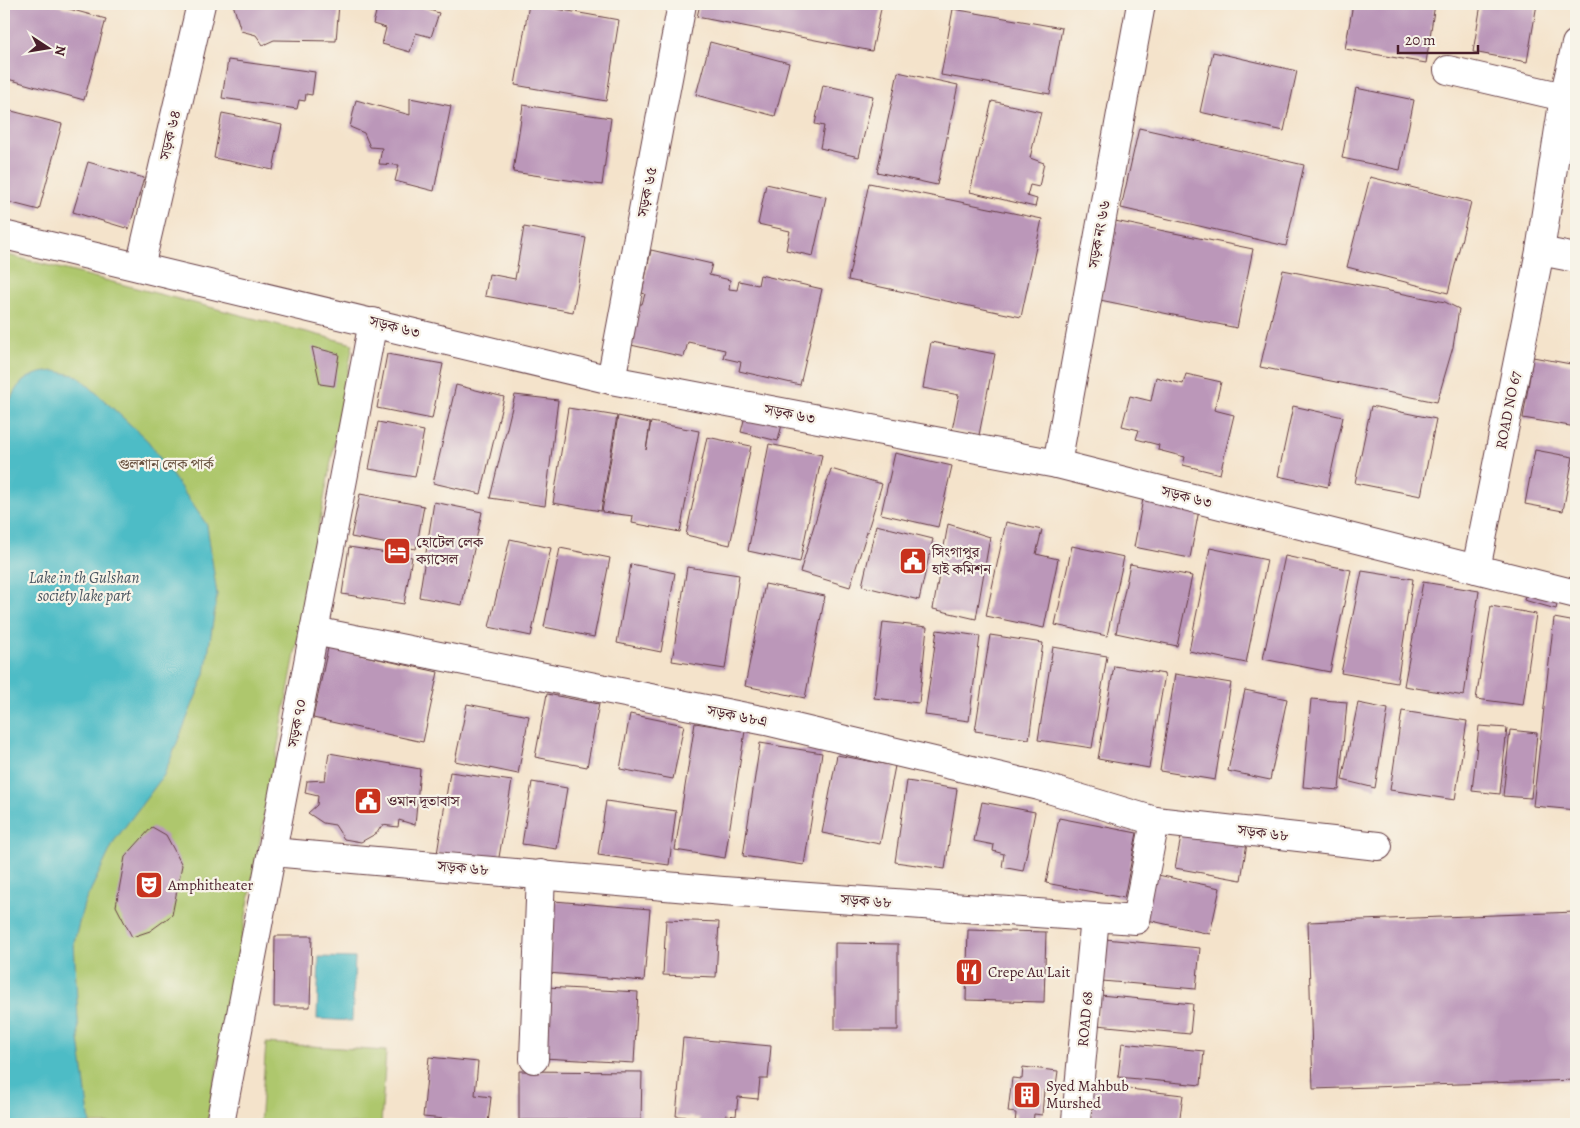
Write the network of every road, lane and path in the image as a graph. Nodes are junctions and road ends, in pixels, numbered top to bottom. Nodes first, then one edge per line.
1 (201, 4) edge
2 (682, 4) edge
3 (1141, 4) edge
4 (1576, 44) edge
5 (1448, 70) dead end
6 (1564, 97) junction
7 (4, 235) edge
8 (1540, 251) junction
9 (1576, 258) edge
10 (140, 266) junction
11 (373, 322) junction
12 (611, 380) junction
13 (1057, 464) junction
14 (1476, 569) junction
15 (1576, 594) edge
16 (314, 632) junction
17 (1155, 821) junction
18 (1378, 846) dead end
19 (272, 852) junction
20 (541, 874) junction
21 (1095, 917) junction
22 (534, 1059) dead end
23 (1076, 1120) dead end
24 (220, 1124) edge

1 - 10 street, সড়ক ৬৪
2 - 12 street, সড়ক ৬৫
3 - 13 street, সড়ক নং ৬৬
4 - 6 street, ROAD NO 67
5 - 6 street
6 - 8 street, ROAD NO 67
7 - 10 street, সড়ক ৬৩
8 - 9 street
8 - 14 street, ROAD NO 67
10 - 11 street, সড়ক ৬৩
11 - 12 street, সড়ক ৬৩
11 - 16 street, সড়ক ৭০
12 - 13 street, সড়ক ৬৩
13 - 14 street, সড়ক ৬৩
14 - 15 street, সড়ক ৬৩
16 - 17 street, সড়ক ৬৮এ
16 - 19 street, সড়ক ৭০
17 - 18 street, সড়ক ৬৮
17 - 21 street, সড়ক ৬৮
19 - 20 street, সড়ক ৬৮
19 - 24 street, সড়ক ৭০
20 - 21 street, সড়ক ৬৮
20 - 22 street
21 - 23 street, ROAD 68

